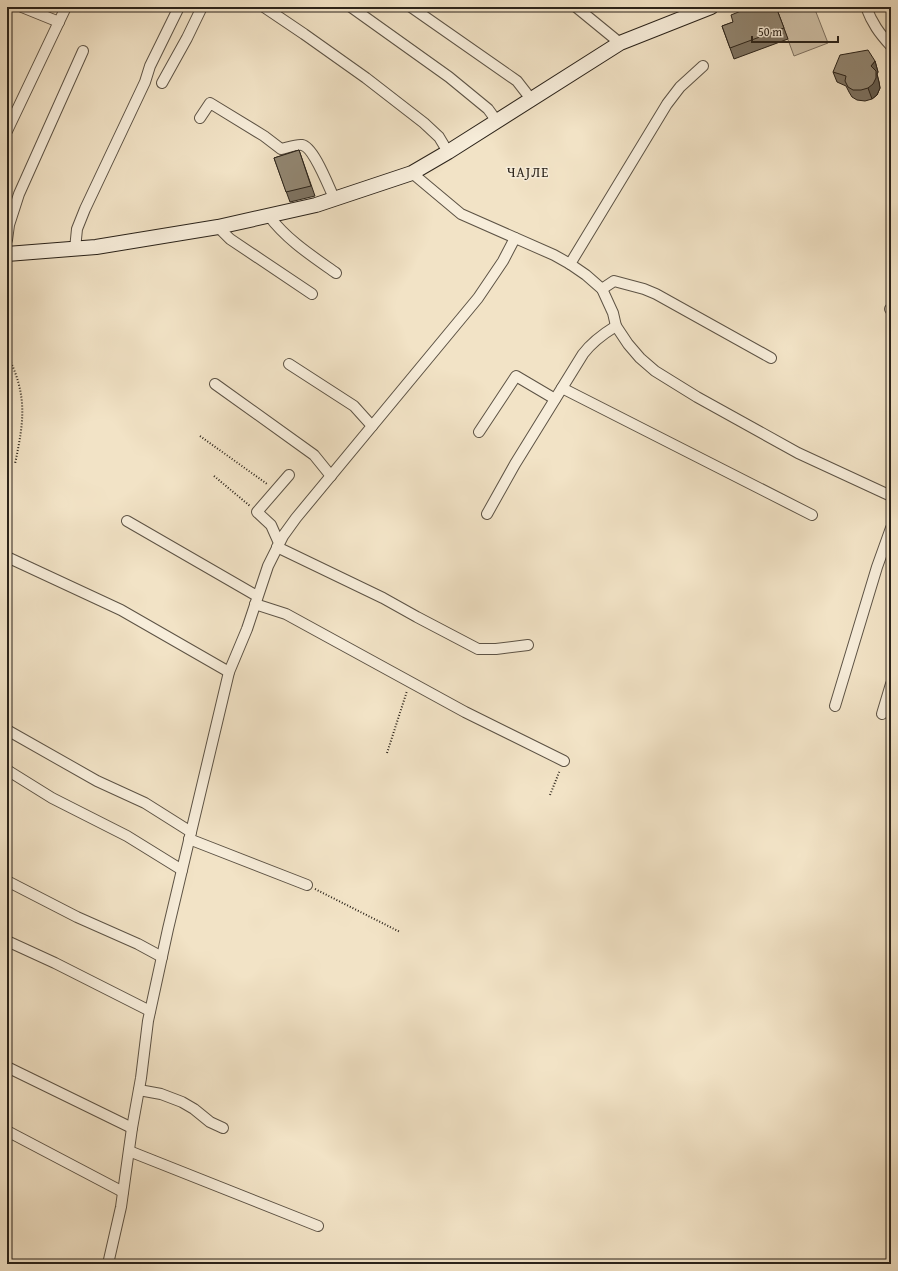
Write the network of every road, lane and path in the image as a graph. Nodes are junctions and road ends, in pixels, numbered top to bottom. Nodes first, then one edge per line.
1 (22, 7) edge
2 (66, 7) edge
3 (179, 7) edge
4 (202, 7) edge
5 (264, 7) edge
6 (351, 7) edge
7 (411, 7) edge
8 (576, 7) edge
9 (710, 7) edge
10 (866, 7) edge
11 (59, 22) junction
12 (620, 43) junction
13 (891, 46) edge
14 (83, 51) dead end
15 (703, 66) dead end
16 (162, 83) dead end
17 (531, 99) junction
18 (200, 118) dead end
19 (496, 120) junction
20 (7, 131) edge
21 (448, 152) junction
22 (412, 173) junction
23 (334, 200) junction
24 (269, 216) junction
25 (218, 226) junction
26 (515, 238) junction
27 (7, 240) edge
28 (75, 249) junction
29 (7, 254) edge
30 (570, 264) junction
31 (336, 273) dead end
32 (602, 289) junction
33 (312, 294) dead end
34 (616, 326) junction
35 (7, 354) edge
36 (771, 358) dead end
37 (289, 364) dead end
38 (215, 384) dead end
39 (562, 388) junction
40 (555, 398) junction
41 (372, 426) junction
42 (478, 432) dead end
43 (200, 436) dead end
44 (15, 464) dead end
45 (288, 475) dead end
46 (214, 476) dead end
47 (331, 476) junction
48 (276, 490) junction
49 (891, 496) edge
50 (257, 512) junction
51 (488, 514) dead end
52 (812, 515) dead end
53 (127, 521) dead end
54 (891, 528) edge
55 (278, 545) junction
56 (7, 557) edge
57 (256, 600) junction
58 (528, 645) dead end
59 (229, 672) junction
60 (410, 682) junction
61 (891, 684) edge
62 (835, 706) dead end
63 (882, 714) dead end
64 (7, 730) edge
65 (387, 753) dead end
66 (564, 761) joint
67 (7, 770) edge
68 (550, 795) dead end
69 (190, 835) junction
70 (182, 870) junction
71 (7, 881) edge
72 (307, 885) joint
73 (400, 932) dead end
74 (7, 941) edge
75 (162, 957) junction
76 (150, 1011) junction
77 (7, 1067) edge
78 (139, 1090) junction
79 (132, 1128) junction
80 (223, 1128) dead end
81 (7, 1132) edge
82 (130, 1151) junction
83 (123, 1192) junction
84 (318, 1226) dead end
85 (108, 1264) edge

1 - 11 street
2 - 11 street
3 - 28 street
4 - 16 street
5 - 21 street
6 - 19 street
7 - 17 street
8 - 12 street
9 - 12 main road
10 - 13 street
11 - 20 street
12 - 17 main road
14 - 27 street
15 - 30 street
17 - 19 main road
18 - 23 street
19 - 21 main road
21 - 22 main road
22 - 23 main road
22 - 26 street
23 - 24 main road
24 - 25 main road
24 - 31 street
25 - 28 main road
25 - 33 street
26 - 30 street
26 - 41 street
28 - 29 main road
30 - 32 street
32 - 34 street
32 - 36 street
34 - 39 street
34 - 49 street
35 - 44 path
37 - 41 street
38 - 47 street
39 - 40 street
39 - 52 street
40 - 42 street
40 - 51 street
41 - 47 street
43 - 48 path
45 - 48 street
46 - 50 path
47 - 55 street
48 - 50 street
50 - 55 street
53 - 57 street
54 - 62 street
55 - 57 street
55 - 58 street
56 - 59 street
57 - 59 street
57 - 60 street
59 - 69 street
60 - 65 path
60 - 66 street
61 - 63 street
64 - 69 street
66 - 68 path
67 - 70 street
69 - 70 street
69 - 72 street
70 - 75 street
71 - 75 street
72 - 73 path
74 - 76 street
75 - 76 street
76 - 78 street
77 - 79 street
78 - 79 street
78 - 80 street
79 - 82 street
81 - 83 street
82 - 83 street
82 - 84 street
83 - 85 street

